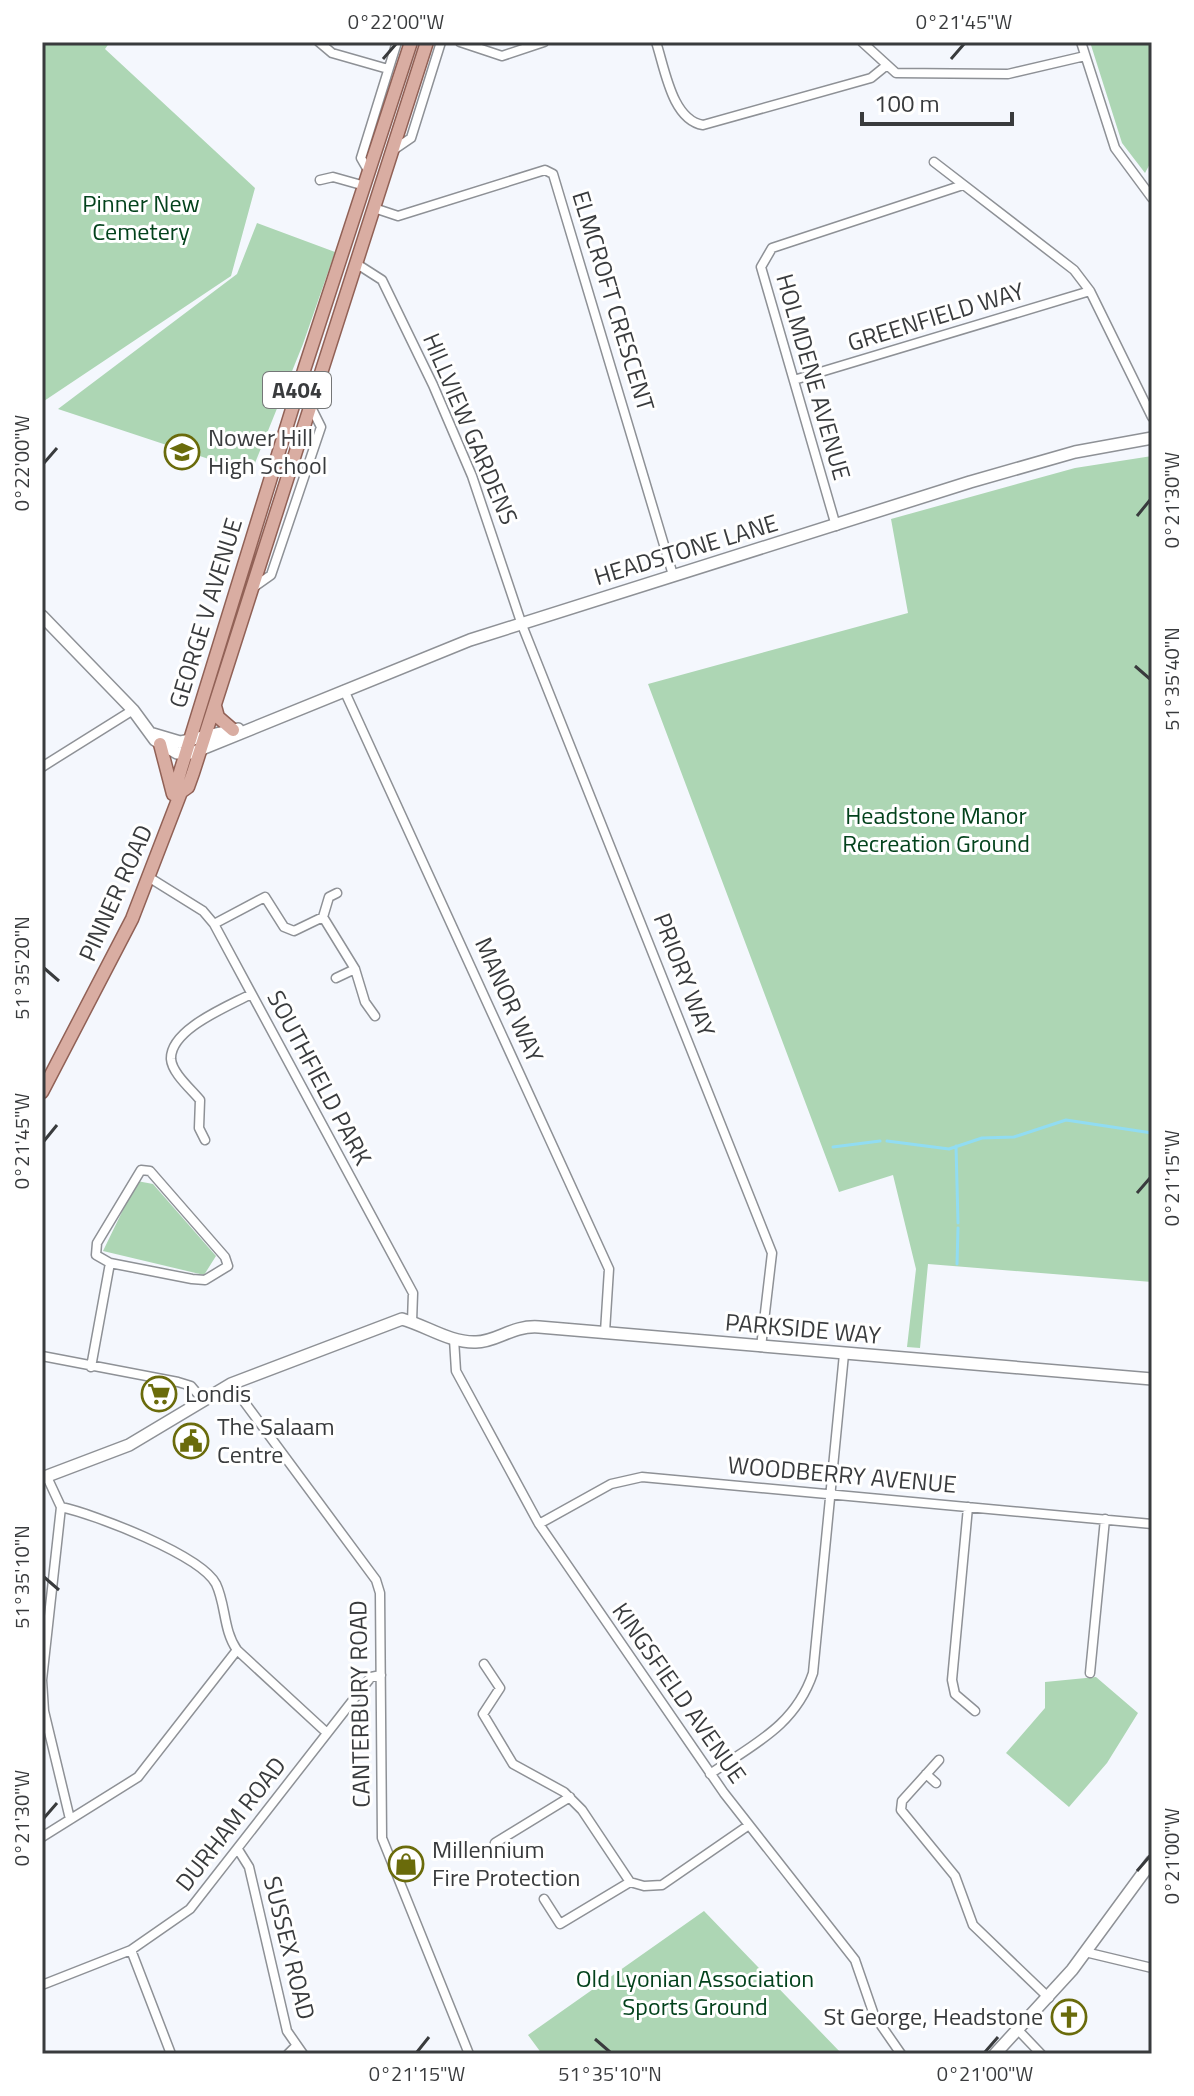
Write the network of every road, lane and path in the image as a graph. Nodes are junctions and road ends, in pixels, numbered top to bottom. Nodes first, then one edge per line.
1 (319, 42) edge
2 (397, 42) edge
3 (411, 42) edge
4 (427, 42) edge
5 (441, 42) edge
6 (460, 42) edge
7 (544, 42) edge
8 (656, 42) edge
9 (862, 42) edge
10 (1081, 42) edge
11 (1085, 56) junction
12 (887, 65) junction
13 (388, 69) junction
14 (392, 151) junction
15 (934, 162) dead end
16 (369, 173) junction
17 (320, 180) dead end
18 (963, 185) junction
19 (365, 186) junction
20 (1152, 198) edge
21 (374, 208) junction
22 (357, 264) junction
23 (1090, 291) junction
24 (794, 380) junction
25 (311, 407) junction
26 (1152, 417) edge
27 (1152, 438) edge
28 (291, 470) junction
29 (271, 473) junction
30 (836, 527) junction
31 (673, 575) junction
32 (252, 588) junction
33 (42, 616) edge
34 (522, 625) junction
35 (344, 690) junction
36 (215, 706) junction
37 (133, 710) junction
38 (238, 731) junction
39 (157, 739) junction
40 (202, 745) junction
41 (188, 747) junction
42 (42, 767) edge
43 (179, 798) junction
44 (150, 878) junction
45 (337, 893) dead end
46 (323, 917) junction
47 (214, 924) junction
48 (355, 969) junction
49 (336, 978) dead end
50 (251, 994) junction
51 (375, 1016) dead end
52 (42, 1092) edge
53 (205, 1140) dead end
54 (110, 1263) junction
55 (412, 1322) junction
56 (605, 1332) junction
57 (454, 1339) junction
58 (761, 1347) junction
59 (844, 1354) junction
60 (42, 1356) edge
61 (91, 1367) junction
62 (1152, 1379) edge
63 (231, 1384) junction
64 (202, 1399) junction
65 (44, 1478) edge
66 (830, 1494) junction
67 (61, 1507) junction
68 (968, 1507) junction
69 (1105, 1519) junction
70 (539, 1524) junction
71 (1152, 1524) edge
72 (237, 1650) junction
73 (484, 1664) dead end
74 (1090, 1673) dead end
75 (381, 1675) junction
76 (975, 1711) dead end
77 (327, 1733) junction
78 (939, 1760) dead end
79 (710, 1774) junction
80 (926, 1774) junction
81 (936, 1783) dead end
82 (570, 1797) junction
83 (70, 1819) junction
84 (749, 1825) junction
85 (42, 1837) edge
86 (495, 1843) dead end
87 (239, 1851) junction
88 (1152, 1861) edge
89 (630, 1882) junction
90 (544, 1899) dead end
91 (131, 1950) junction
92 (1085, 1952) junction
93 (1152, 1968) edge
94 (42, 1985) edge
95 (1049, 1998) junction
96 (1019, 2031) junction
97 (296, 2046) junction
98 (171, 2054) edge
99 (288, 2054) edge
100 (303, 2054) edge
101 (469, 2054) edge
102 (901, 2054) edge
103 (995, 2054) edge
104 (1041, 2054) edge

1 - 13 street
2 - 13 street, GEORGE V AVENUE
3 - 16 main road, GEORGE V AVENUE / A404
4 - 14 main road, GEORGE V AVENUE / A404
5 - 14 street, GEORGE V AVENUE
6 - 7 street
8 - 12 street
9 - 12 street
10 - 11 street
11 - 12 street
11 - 20 street
13 - 16 street, GEORGE V AVENUE
14 - 21 main road, GEORGE V AVENUE / A404
15 - 18 street
16 - 19 main road, GEORGE V AVENUE / A404
17 - 19 street
18 - 23 street
18 - 24 street, HOLMDENE AVENUE
19 - 29 main road, GEORGE V AVENUE / A404
21 - 22 main road, GEORGE V AVENUE / A404
21 - 31 street, ELMCROFT CRESCENT
22 - 25 main road, GEORGE V AVENUE / A404
22 - 34 street, HILLVIEW GARDENS
23 - 24 street, GREENFIELD WAY
23 - 26 street
24 - 30 street, HOLMDENE AVENUE
25 - 28 main road, GEORGE V AVENUE / A404
25 - 32 street, GEORGE V AVENUE
27 - 30 street, HEADSTONE LANE
28 - 29 main road
28 - 32 main road, GEORGE V AVENUE / A404
29 - 41 main road, GEORGE V AVENUE / A404
30 - 31 street, HEADSTONE LANE
31 - 34 street, HEADSTONE LANE
32 - 36 main road, GEORGE V AVENUE / A404
33 - 37 street
34 - 35 street, HEADSTONE LANE
34 - 58 street, PRIORY WAY
35 - 38 street, HEADSTONE LANE
35 - 56 street, MANOR WAY
36 - 38 main road
36 - 40 main road, GEORGE V AVENUE / A404
37 - 39 street
37 - 42 street
38 - 40 street, HEADSTONE LANE
39 - 41 street
39 - 43 main road
40 - 41 street
40 - 43 main road, PINNER ROAD / A404
41 - 43 main road, GEORGE V AVENUE / A404
43 - 44 main road, PINNER ROAD / A404
44 - 47 street, SOUTHFIELD PARK
44 - 52 main road, PINNER ROAD / A404
45 - 46 street
46 - 47 street
46 - 48 street
47 - 50 street, SOUTHFIELD PARK
48 - 49 street
48 - 51 street
50 - 53 street
50 - 55 street, SOUTHFIELD PARK
54 - 54 street
54 - 61 street
55 - 57 street
55 - 63 street
56 - 57 street, PARKSIDE WAY
56 - 58 street, PARKSIDE WAY
57 - 70 street, KINGSFIELD AVENUE
58 - 59 street, PARKSIDE WAY
59 - 62 street, PARKSIDE WAY
59 - 66 street
60 - 61 street
61 - 64 street
63 - 64 street
63 - 75 street, CANTERBURY ROAD
64 - 65 street
65 - 67 street
66 - 68 street, WOODBERRY AVENUE
66 - 70 street, WOODBERRY AVENUE
66 - 79 street
67 - 72 street
67 - 83 street
68 - 69 street, WOODBERRY AVENUE
68 - 76 street
69 - 71 street, WOODBERRY AVENUE
69 - 74 street
70 - 79 street, KINGSFIELD AVENUE
72 - 77 street
72 - 83 street
73 - 82 street
75 - 77 street, DURHAM ROAD
75 - 101 street, CANTERBURY ROAD
77 - 87 street, DURHAM ROAD
78 - 80 street
79 - 84 street, KINGSFIELD AVENUE
80 - 81 street
80 - 95 street
82 - 86 street
82 - 89 street
83 - 85 street
84 - 89 street
84 - 102 street, KINGSFIELD AVENUE
87 - 91 street, DURHAM ROAD
87 - 97 street, SUSSEX ROAD
88 - 92 street
89 - 90 street
91 - 94 street, DURHAM ROAD
91 - 98 street
92 - 93 street
92 - 95 street
95 - 96 street
96 - 103 street
96 - 104 street
97 - 99 street
97 - 100 street, SUSSEX ROAD

